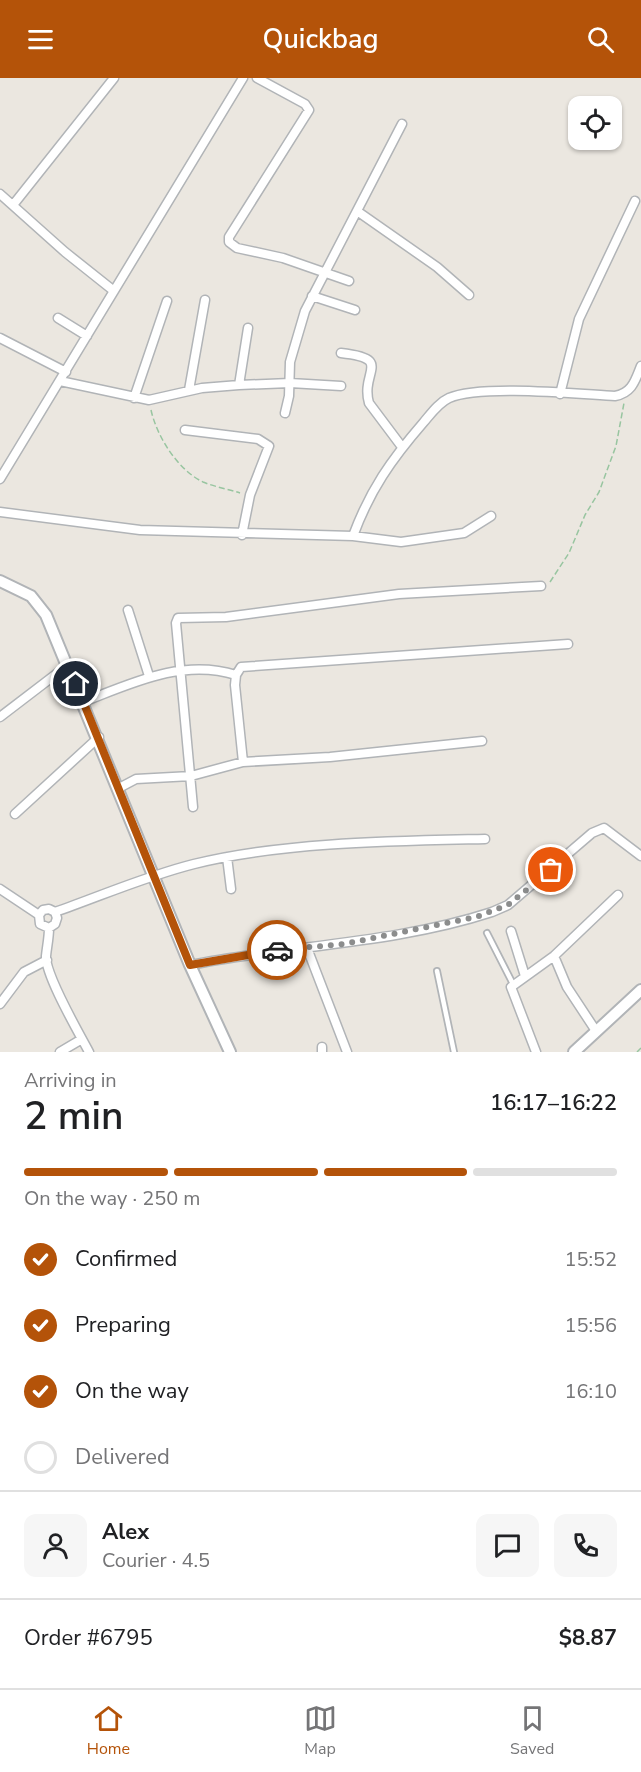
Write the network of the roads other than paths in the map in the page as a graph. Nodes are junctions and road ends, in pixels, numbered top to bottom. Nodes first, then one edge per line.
1 (114, 78) edge
2 (243, 78) edge
3 (257, 78) edge
4 (402, 124) dead end
5 (0, 194) edge
6 (635, 201) dead end
7 (13, 205) junction
8 (357, 211) junction
9 (323, 272) junction
10 (349, 281) dead end
11 (114, 291) junction
12 (312, 296) junction
13 (469, 296) dead end
14 (205, 300) dead end
15 (166, 301) dead end
16 (355, 310) dead end
17 (58, 318) dead end
18 (248, 328) dead end
19 (87, 336) junction
20 (0, 338) edge
21 (341, 353) dead end
22 (641, 366) edge
23 (66, 372) junction
24 (60, 381) junction
25 (290, 383) junction
26 (239, 385) junction
27 (341, 386) dead end
28 (189, 390) junction
29 (560, 394) junction
30 (134, 398) junction
31 (285, 413) dead end
32 (185, 430) dead end
33 (402, 447) junction
34 (0, 479) edge
35 (0, 512) edge
36 (491, 516) dead end
37 (242, 535) junction
38 (353, 536) junction
39 (0, 580) edge
40 (541, 586) road end
41 (128, 610) dead end
42 (568, 644) dead end
43 (68, 665) junction
44 (178, 671) junction
45 (236, 675) junction
46 (150, 676) junction
47 (83, 702) junction
48 (0, 717) edge
49 (99, 737) junction
50 (482, 741) dead end
51 (243, 762) junction
52 (190, 776) junction
53 (119, 788) junction
54 (193, 807) dead end
55 (15, 814) dead end
56 (486, 839) dead end
57 (641, 856) edge
58 (227, 857) junction
59 (154, 875) junction
60 (0, 889) edge
61 (231, 889) dead end
62 (618, 895) dead end
63 (55, 912) junction
64 (39, 915) junction
65 (49, 928) junction
66 (511, 932) dead end
67 (487, 933) dead end
68 (307, 948) junction
69 (554, 956) junction
70 (47, 960) junction
71 (190, 965) junction
72 (436, 971) dead end
73 (525, 976) junction
74 (513, 984) junction
75 (641, 990) edge
76 (2, 998) edge
77 (596, 1031) junction
78 (82, 1038) junction
79 (60, 1052) edge
80 (88, 1052) edge
81 (230, 1052) edge
82 (346, 1052) edge
83 (454, 1052) edge
84 (536, 1052) edge
85 (574, 1052) edge

1 - 7 street
2 - 11 street
3 - 9 street
4 - 8 street
5 - 7 street
6 - 29 street
7 - 11 street
8 - 9 street
8 - 13 street
9 - 10 street
9 - 12 street
11 - 19 street
12 - 16 street
12 - 25 street
14 - 28 street
15 - 30 street
17 - 19 street
18 - 26 street
19 - 23 street
20 - 23 street
21 - 33 street
22 - 29 street
23 - 24 street
24 - 30 street
24 - 34 street
25 - 26 street
25 - 27 street
25 - 31 street
26 - 28 street
28 - 30 street
29 - 33 street
32 - 37 street
33 - 38 street
35 - 37 street
36 - 38 street
37 - 38 street
39 - 43 street
40 - 44 street
41 - 46 street
42 - 45 street
43 - 47 street
43 - 48 street
44 - 45 street
44 - 46 street
44 - 52 street
45 - 51 street
46 - 47 street
47 - 49 street
49 - 53 street
49 - 55 street
50 - 51 street
51 - 52 street
52 - 53 street
52 - 54 street
53 - 59 street
56 - 58 street
57 - 68 street
58 - 59 street
58 - 61 street
59 - 63 street
59 - 71 street
60 - 64 street
62 - 69 street
63 - 64 street
63 - 65 street
64 - 65 street
65 - 70 street
66 - 73 street
67 - 74 lane
68 - 71 street
68 - 82 street
69 - 73 street
69 - 77 street
70 - 76 street
70 - 78 street
71 - 81 street
72 - 83 lane
73 - 74 street
74 - 84 street
75 - 77 street
77 - 85 street
78 - 79 street
78 - 80 street

